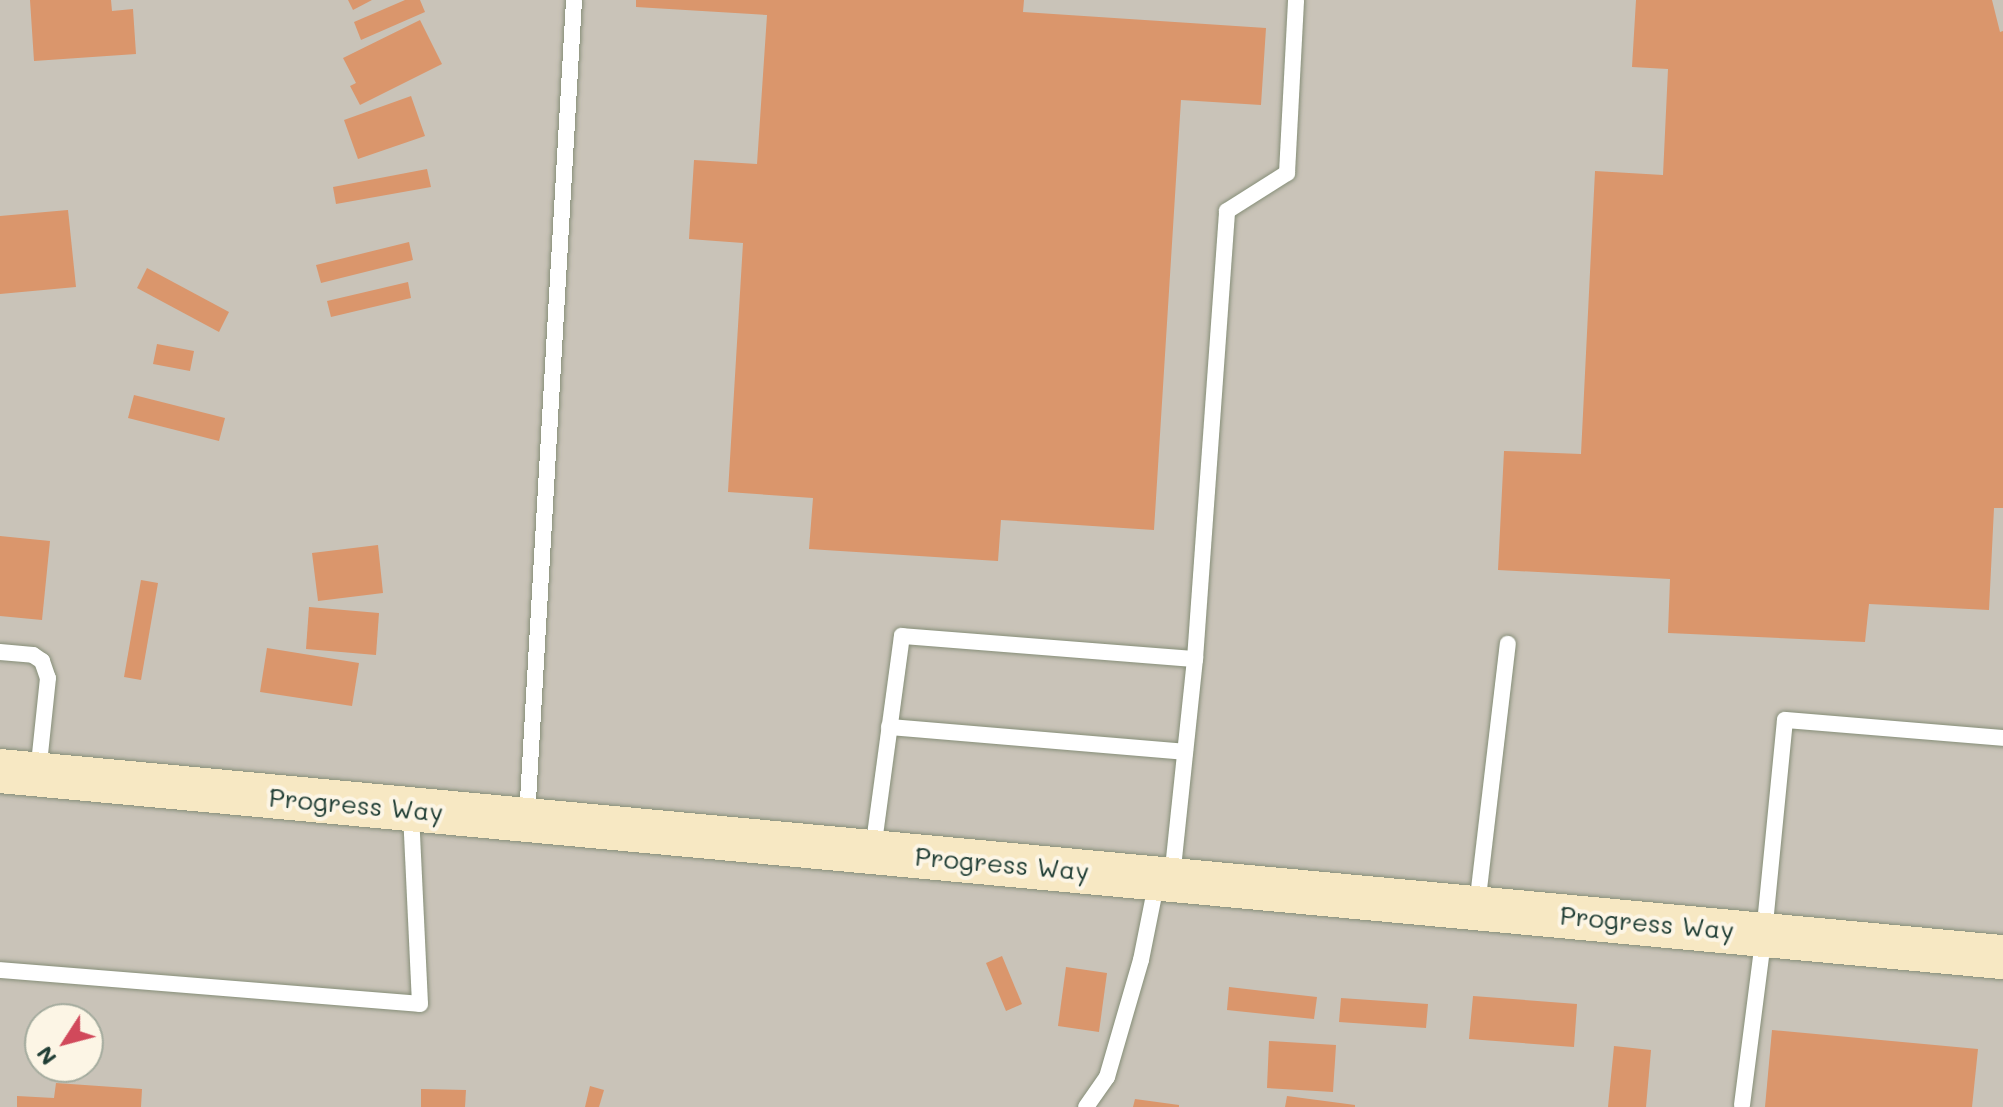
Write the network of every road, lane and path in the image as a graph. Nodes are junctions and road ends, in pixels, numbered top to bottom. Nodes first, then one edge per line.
1 (574, 0) edge
2 (1296, 0) edge
3 (1508, 644) dead end
4 (0, 652) edge
5 (1195, 659) junction
6 (889, 727) junction
7 (2003, 738) edge
8 (1185, 752) junction
9 (19, 773) edge
10 (411, 810) junction
11 (527, 820) junction
12 (873, 852) junction
13 (1165, 879) junction
14 (1477, 908) junction
15 (1764, 934) junction
16 (2003, 957) edge
17 (0, 970) edge
18 (1742, 1105) dead end
19 (1086, 1107) edge

1 - 11 lane
2 - 5 lane
3 - 14 lane
4 - 9 lane
5 - 6 lane
5 - 8 lane
6 - 8 lane
6 - 12 lane
7 - 15 lane
8 - 13 lane
9 - 10 street, Progress Way
10 - 11 street, Progress Way
10 - 17 lane
11 - 12 street, Progress Way
12 - 13 street, Progress Way
13 - 14 street, Progress Way
13 - 19 lane
14 - 15 street, Progress Way
15 - 16 street, Progress Way
15 - 18 lane

